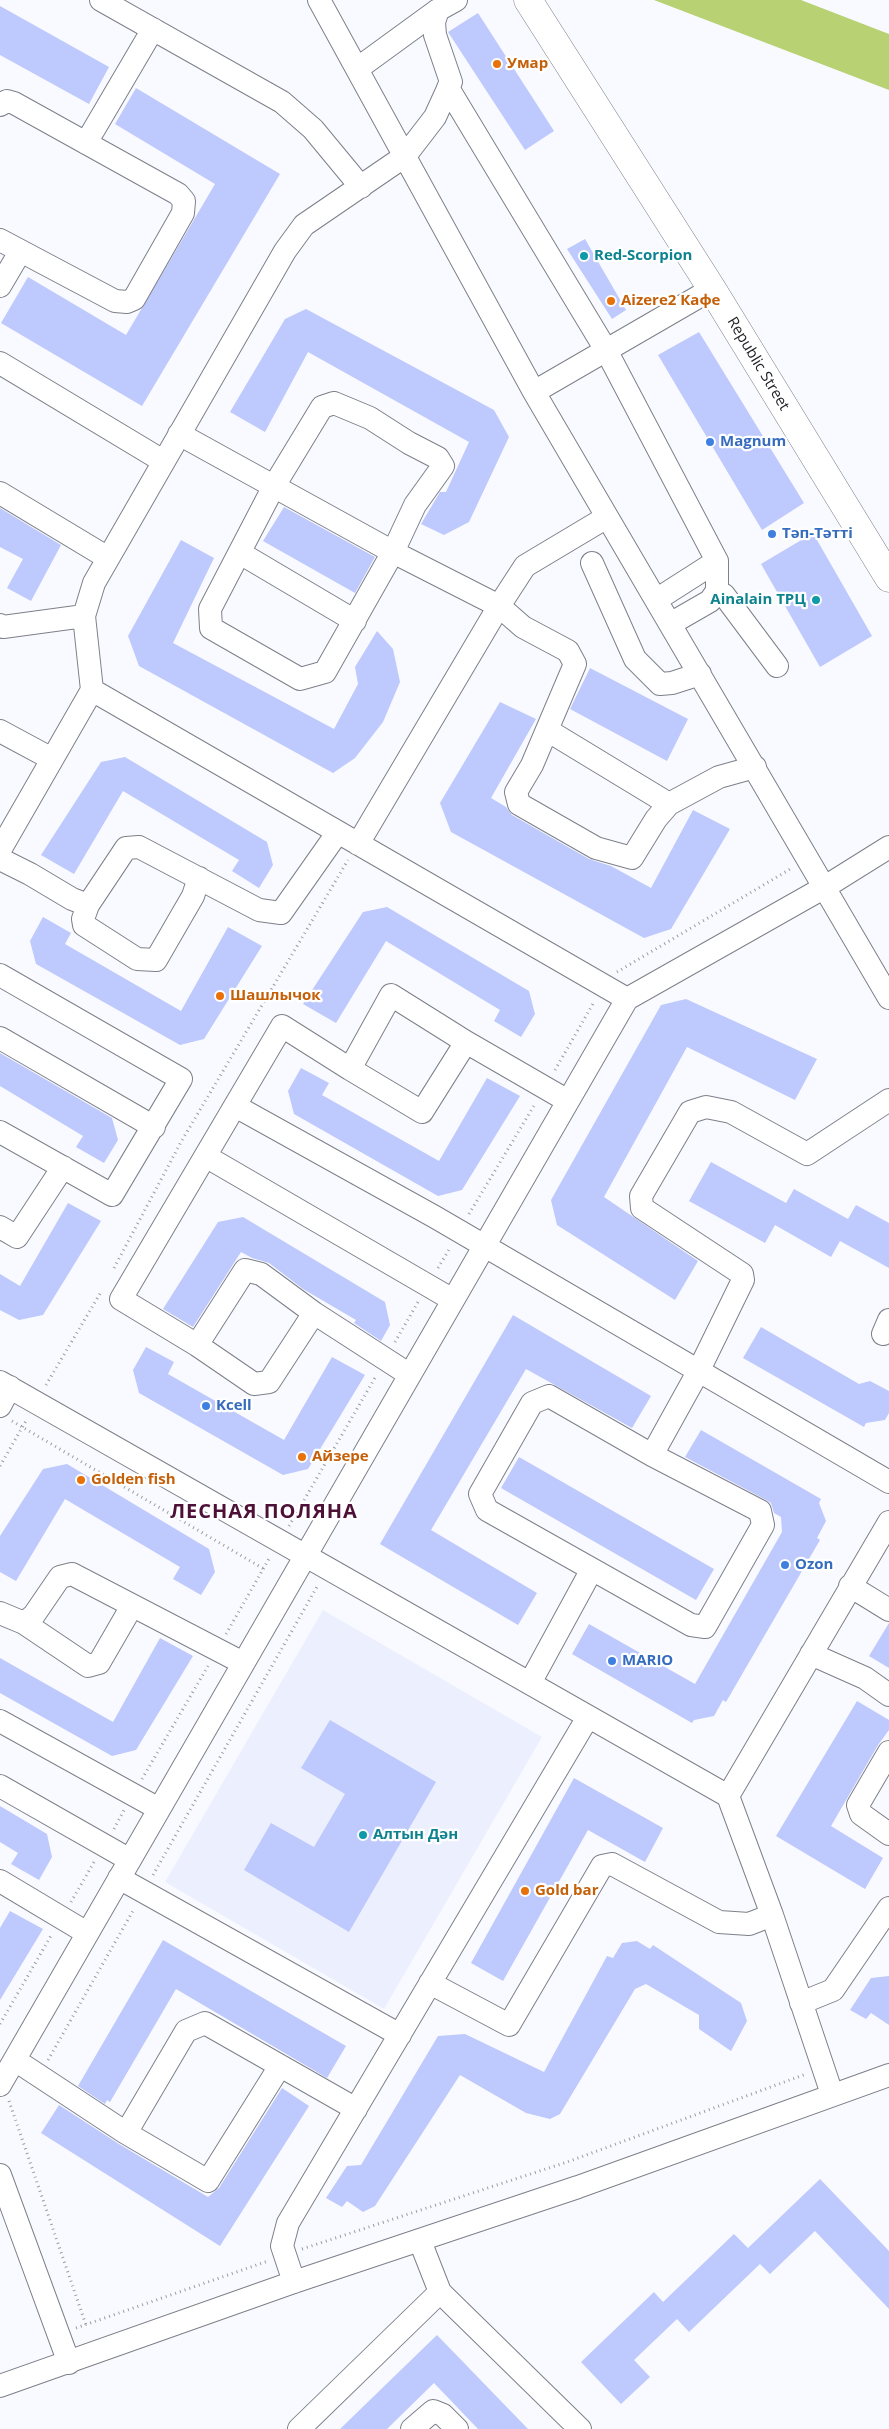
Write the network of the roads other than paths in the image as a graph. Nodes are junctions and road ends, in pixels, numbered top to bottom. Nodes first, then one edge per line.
1 (101, 0) edge
2 (319, 0) edge
3 (528, 0) edge
4 (447, 5) edge
5 (153, 29) junction
6 (357, 69) junction
7 (448, 88) junction
8 (0, 105) edge
9 (86, 143) junction
10 (405, 156) junction
11 (361, 187) junction
12 (0, 240) edge
13 (20, 252) junction
14 (0, 286) edge
15 (712, 289) junction
16 (606, 350) junction
17 (0, 363) edge
18 (534, 392) junction
19 (179, 434) junction
20 (163, 461) junction
21 (274, 486) junction
22 (0, 493) edge
23 (607, 517) junction
24 (393, 552) junction
25 (240, 553) junction
26 (108, 558) junction
27 (717, 561) junction
28 (592, 562) dead end
29 (889, 578) edge
30 (717, 591) junction
31 (656, 600) junction
32 (499, 606) junction
33 (84, 616) junction
34 (355, 621) junction
35 (670, 624) junction
36 (0, 626) edge
37 (777, 666) dead end
38 (700, 674) junction
39 (92, 690) junction
40 (547, 730) junction
41 (0, 731) edge
42 (52, 759) junction
43 (754, 768) junction
44 (669, 804) junction
45 (338, 832) junction
46 (358, 844) junction
47 (889, 847) edge
48 (0, 850) edge
49 (0, 859) edge
50 (199, 878) junction
51 (825, 888) junction
52 (88, 905) junction
53 (0, 975) edge
54 (889, 998) edge
55 (627, 999) junction
56 (0, 1038) edge
57 (466, 1042) junction
58 (350, 1069) junction
59 (889, 1100) edge
60 (568, 1101) junction
61 (237, 1107) junction
62 (154, 1127) junction
63 (0, 1132) edge
64 (207, 1157) junction
65 (62, 1167) junction
66 (0, 1227) edge
67 (484, 1246) junction
68 (453, 1300) junction
69 (314, 1313) junction
70 (196, 1345) junction
71 (698, 1372) junction
72 (410, 1375) junction
73 (4, 1398) edge
74 (652, 1455) junction
75 (889, 1482) edge
76 (889, 1522) edge
77 (306, 1555) junction
78 (591, 1571) junction
79 (850, 1586) junction
80 (132, 1606) junction
81 (889, 1610) edge
82 (0, 1614) edge
83 (24, 1623) junction
84 (811, 1654) junction
85 (243, 1663) junction
86 (530, 1683) junction
87 (889, 1695) edge
88 (588, 1717) junction
89 (0, 1720) edge
90 (889, 1752) edge
91 (0, 1786) edge
92 (728, 1796) junction
93 (159, 1810) junction
94 (889, 1834) edge
95 (125, 1869) junction
96 (0, 1881) edge
97 (889, 1908) edge
98 (772, 1915) junction
99 (87, 1933) junction
100 (430, 1983) junction
101 (802, 2003) junction
102 (400, 2035) junction
103 (15, 2060) junction
104 (280, 2066) junction
105 (889, 2075) edge
106 (1, 2083) edge
107 (832, 2094) junction
108 (356, 2109) junction
109 (126, 2133) junction
110 (0, 2175) edge
111 (420, 2241) junction
112 (294, 2282) junction
113 (440, 2292) junction
114 (69, 2363) junction
115 (0, 2386) edge
116 (299, 2429) edge
117 (412, 2429) edge
118 (457, 2429) edge
119 (580, 2429) edge

1 - 5 street
2 - 6 street
3 - 15 main road, Republic Street
4 - 6 street
4 - 7 street
5 - 9 street
5 - 11 street
6 - 10 street
7 - 10 street
7 - 16 street
8 - 9 street
9 - 13 street
10 - 11 street
10 - 18 street
11 - 19 street
12 - 13 street
13 - 14 street
15 - 16 street
15 - 29 main road, Republic Street
16 - 18 street
16 - 27 street
17 - 20 street
18 - 23 street
19 - 20 street
19 - 21 street
20 - 26 street
21 - 24 street
21 - 24 street
21 - 25 street
22 - 26 street
23 - 31 street
23 - 32 street
24 - 32 street
24 - 34 street
25 - 34 street
25 - 34 street
26 - 33 street
27 - 30 street
27 - 31 street
28 - 38 street
30 - 35 street
30 - 37 street
31 - 35 street
32 - 40 street
32 - 46 street
33 - 36 street
33 - 39 street
35 - 38 street
38 - 43 street
39 - 42 street
39 - 45 street
40 - 44 street
40 - 44 street
41 - 42 street
42 - 48 street
43 - 44 street
43 - 51 street
45 - 46 street
45 - 50 street
46 - 55 street
47 - 51 street
49 - 52 street
50 - 52 street
50 - 52 street
51 - 54 street
51 - 55 street
53 - 62 street
55 - 60 street
56 - 62 street
57 - 58 street
57 - 58 street
57 - 60 street
58 - 61 street
59 - 71 street
60 - 67 street
61 - 64 street
61 - 67 street
62 - 65 street
63 - 65 street
64 - 68 street
64 - 70 street
65 - 66 street
67 - 68 street
67 - 71 street
68 - 72 street
69 - 70 street
69 - 70 street
69 - 72 street
71 - 74 street
71 - 75 street
72 - 77 street
73 - 77 street
74 - 78 street
74 - 78 street
76 - 79 street
77 - 85 street
77 - 86 street
78 - 86 street
79 - 81 street
79 - 84 street
80 - 83 street
80 - 83 street
80 - 85 street
82 - 83 street
84 - 87 street
84 - 92 street
85 - 93 street
86 - 88 street
88 - 92 street
88 - 100 street
89 - 93 street
90 - 94 street
91 - 95 street
92 - 98 street
93 - 95 street
95 - 99 street
95 - 102 street
96 - 99 street
97 - 101 street
98 - 100 street
98 - 101 street
99 - 103 street
100 - 102 street
101 - 107 street
102 - 108 street
103 - 106 street
103 - 109 street
104 - 108 street
104 - 109 street
104 - 109 street
105 - 107 street
107 - 111 street
108 - 112 street
110 - 114 street
111 - 112 street
111 - 113 street
112 - 114 street
113 - 116 street
113 - 119 street
114 - 115 street
117 - 118 street

